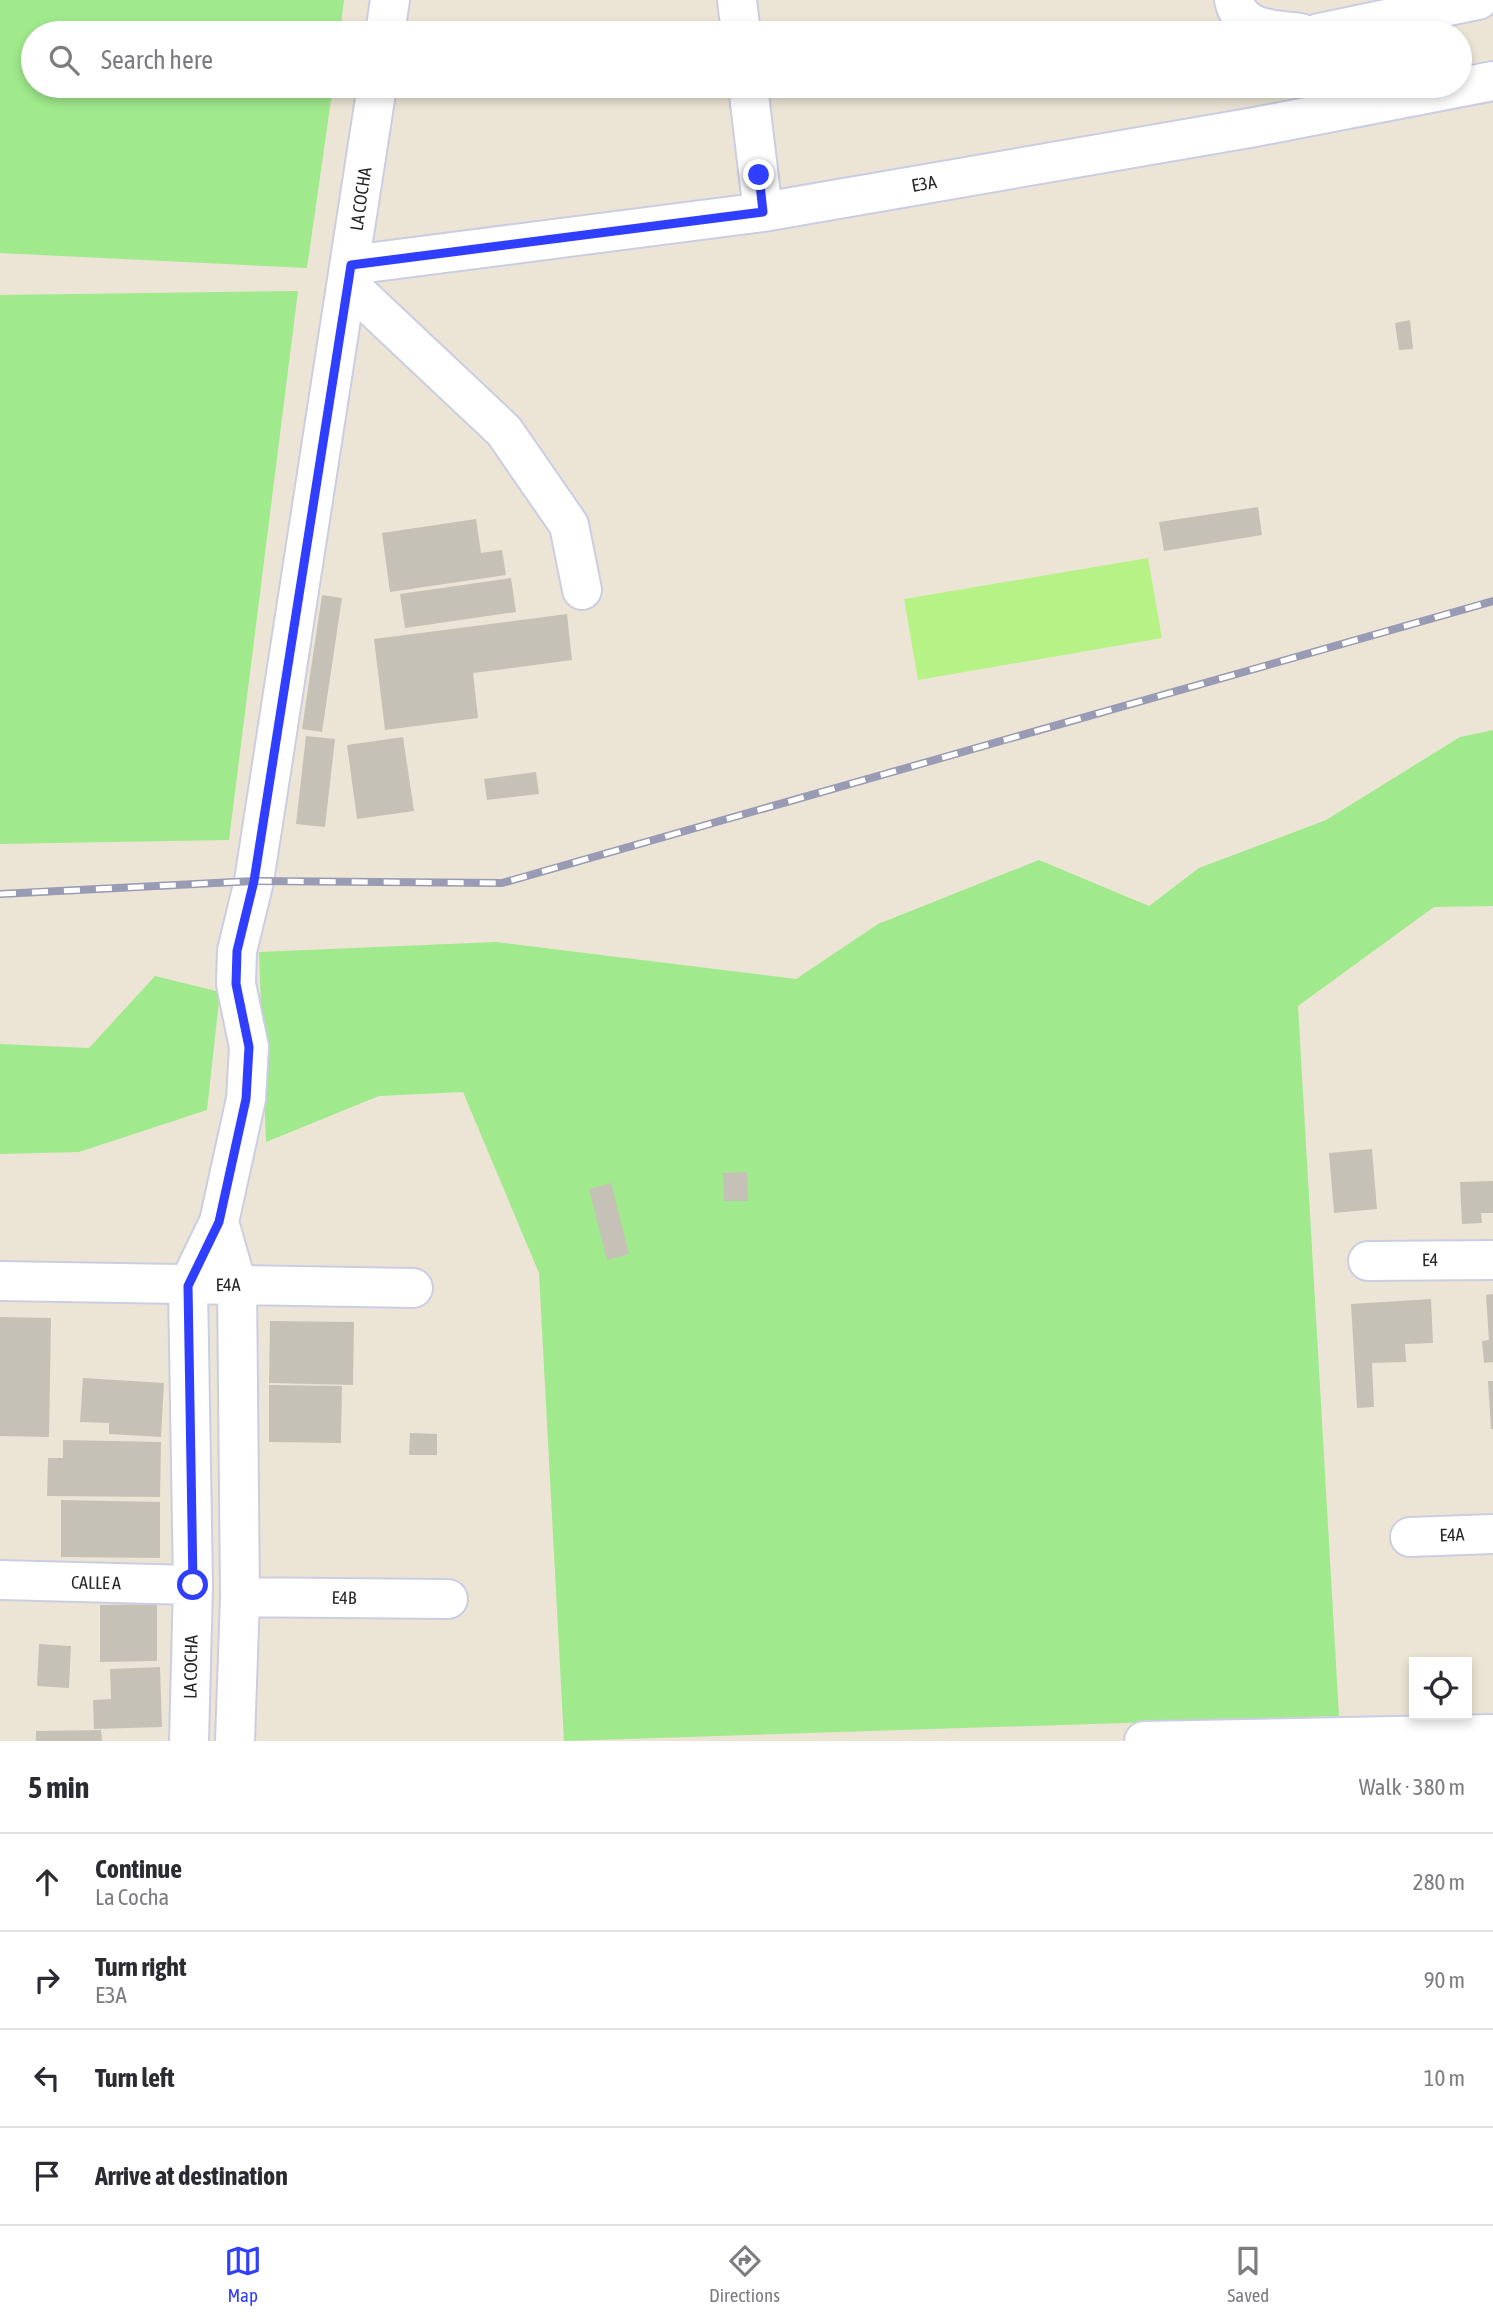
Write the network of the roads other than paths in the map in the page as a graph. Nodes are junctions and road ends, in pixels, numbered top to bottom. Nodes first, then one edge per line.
1 (390, 0) edge
2 (737, 0) edge
3 (1234, 0) edge
4 (1478, 0) edge
5 (387, 21) edge
6 (740, 21) edge
7 (1249, 21) edge
8 (1377, 21) edge
9 (1493, 81) edge
10 (1472, 85) edge
11 (375, 98) edge
12 (749, 98) edge
13 (1405, 98) edge
14 (763, 212) junction
15 (349, 274) junction
16 (582, 590) dead end
17 (219, 1222) junction
18 (1493, 1259) edge
19 (1368, 1261) dead end
20 (0, 1281) edge
21 (237, 1285) junction
22 (188, 1286) junction
23 (413, 1288) dead end
24 (1493, 1534) edge
25 (1410, 1537) dead end
26 (0, 1580) edge
27 (193, 1585) junction
28 (240, 1597) junction
29 (448, 1599) dead end
30 (1493, 1734) edge
31 (189, 1741) edge
32 (235, 1741) edge
33 (1144, 1741) edge

1 - 5 street
2 - 6 street
3 - 7 street
4 - 8 street
9 - 10 street, E3A
11 - 15 street, LA COCHA
12 - 14 street
13 - 14 street, E3A
14 - 15 street, E3A
15 - 16 street
15 - 17 street, LA COCHA
17 - 21 street, LA COCHA
17 - 22 street, LA COCHA
18 - 19 street, E4
20 - 22 street, E4A
21 - 22 street, E4A
21 - 23 street, E4A
21 - 28 street, LA COCHA
22 - 27 street, LA COCHA
24 - 25 street, E4A
26 - 27 street, CALLE A
27 - 31 street, LA COCHA
28 - 29 street, E4B
28 - 32 street, LA COCHA
30 - 33 street

